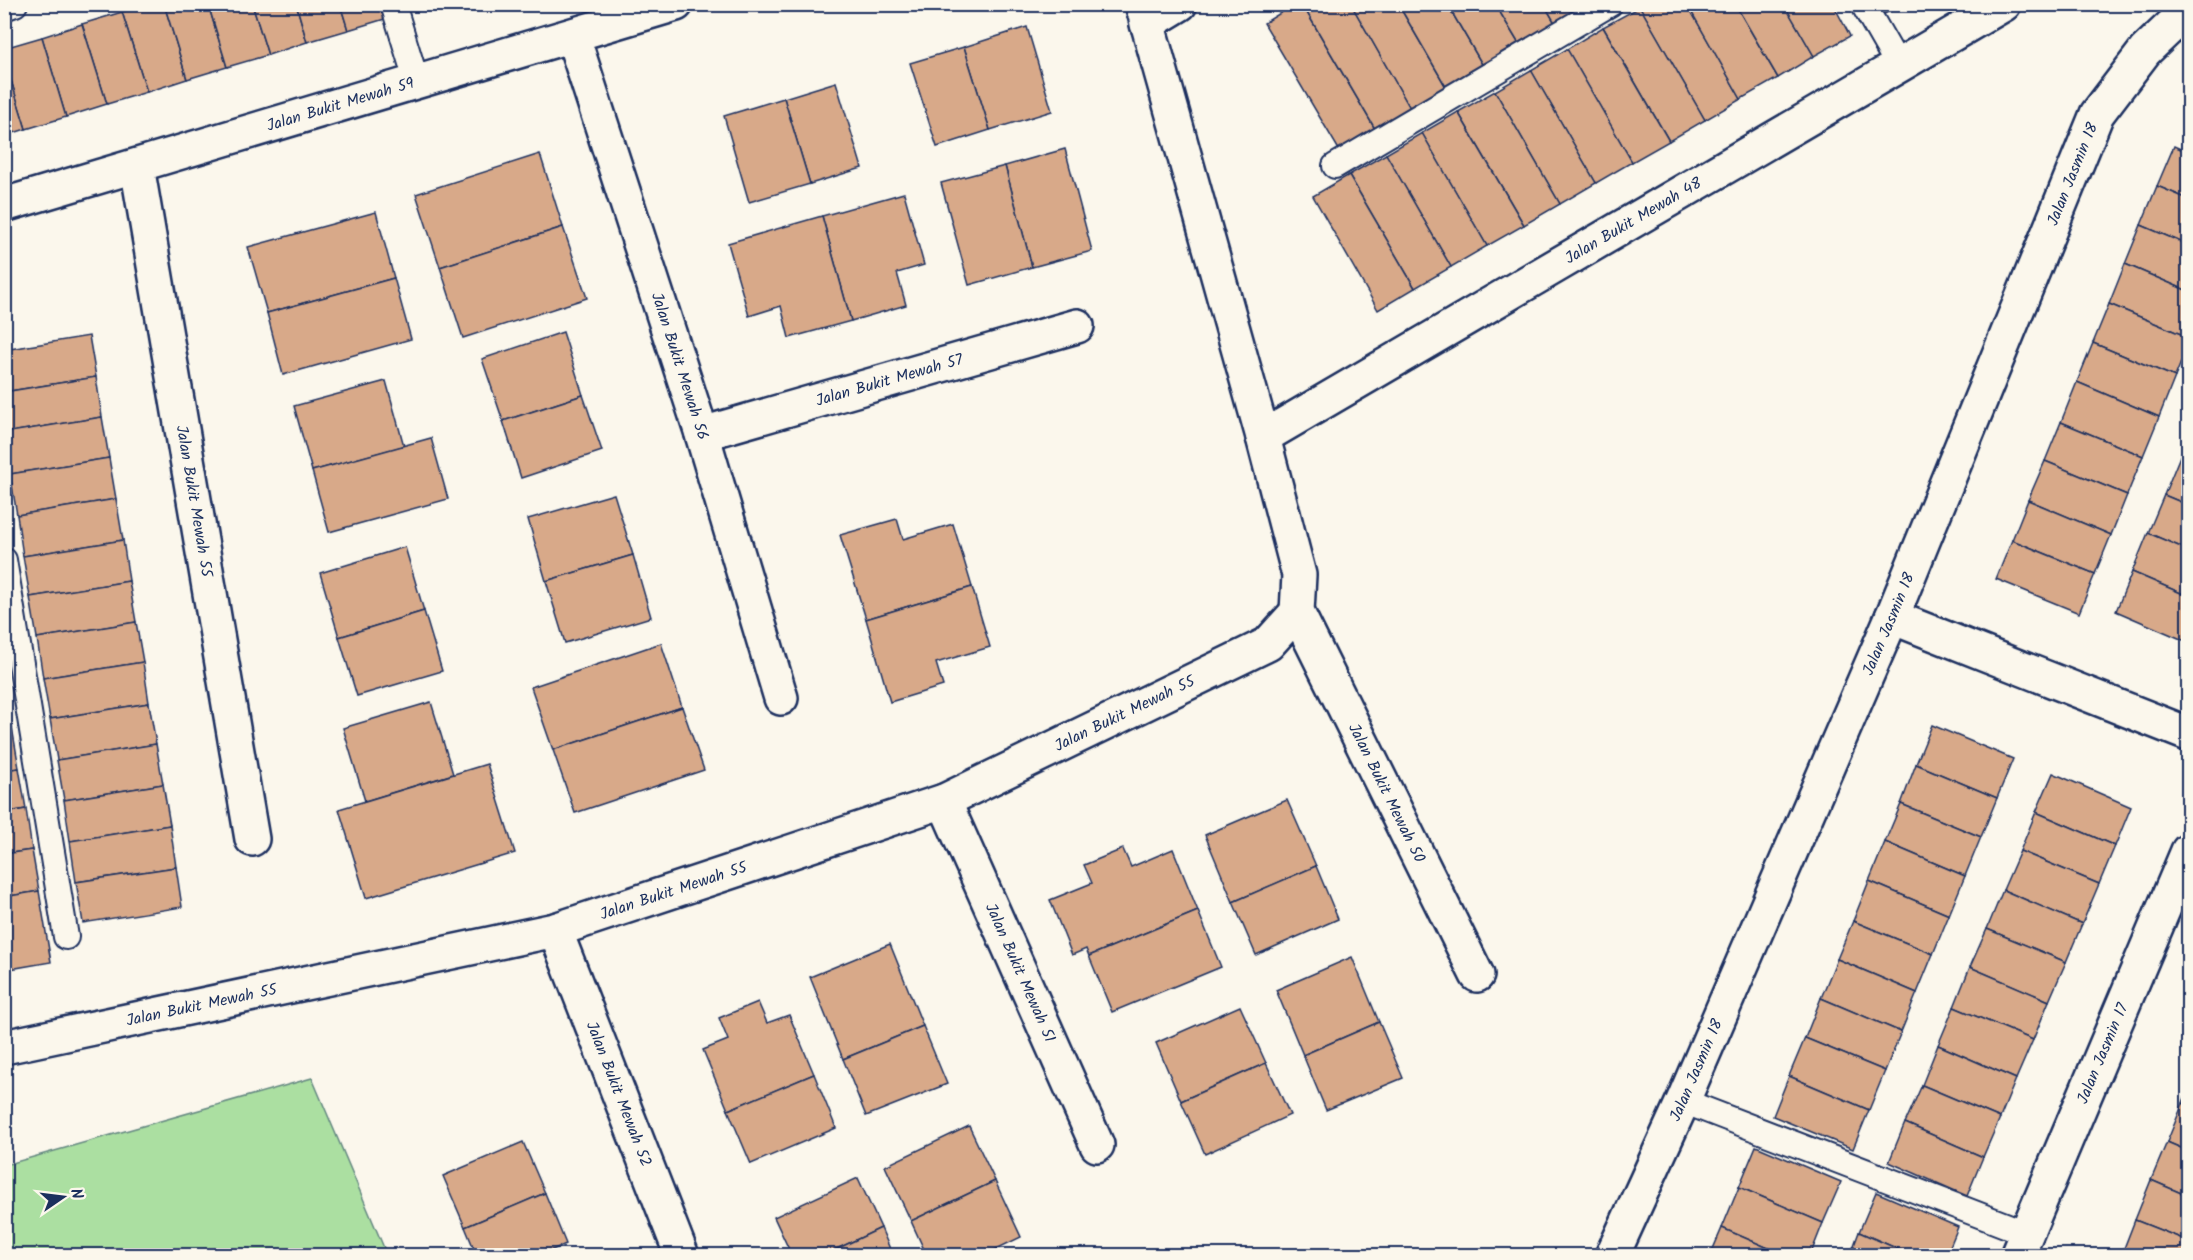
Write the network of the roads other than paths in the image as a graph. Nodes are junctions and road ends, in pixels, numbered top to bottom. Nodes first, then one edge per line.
1 (15, 4) edge
2 (393, 4) edge
3 (676, 4) edge
4 (1180, 4) edge
5 (1610, 4) edge
6 (1863, 4) edge
7 (2004, 4) edge
8 (4, 8) edge
9 (2188, 10) edge
10 (1144, 14) edge
11 (573, 37) junction
12 (1898, 65) junction
13 (417, 83) junction
14 (137, 166) junction
15 (1335, 166) dead end
16 (4, 205) edge
17 (1077, 326) dead end
18 (702, 434) junction
19 (1263, 437) junction
20 (4, 560) edge
21 (1297, 612) junction
22 (1892, 617) junction
23 (781, 698) dead end
24 (2188, 734) edge
25 (944, 801) junction
26 (252, 839) dead end
27 (2188, 851) edge
28 (555, 930) junction
29 (66, 937) dead end
30 (1477, 975) dead end
31 (4, 1047) edge
32 (1683, 1101) junction
33 (1096, 1145) dead end
34 (2022, 1244) edge
35 (682, 1256) edge
36 (1612, 1256) edge

1 - 8 lane
2 - 13 lane
3 - 11 street, Jalan Bukit Mewah 59
4 - 10 street
5 - 15 lane
6 - 12 lane
7 - 12 street, Jalan Bukit Mewah 48
9 - 22 street, Jalan Jasmin 18
10 - 19 street
11 - 13 street, Jalan Bukit Mewah 59
11 - 18 street, Jalan Bukit Mewah 56
12 - 19 street, Jalan Bukit Mewah 48
13 - 14 street, Jalan Bukit Mewah 59
14 - 16 street, Jalan Bukit Mewah 59
14 - 26 street, Jalan Bukit Mewah 55
17 - 18 street, Jalan Bukit Mewah 57
18 - 23 street, Jalan Bukit Mewah 56
19 - 21 street
20 - 29 lane
21 - 25 street, Jalan Bukit Mewah 55
21 - 30 street, Jalan Bukit Mewah 50
22 - 24 street
22 - 32 street, Jalan Jasmin 18
25 - 28 street, Jalan Bukit Mewah 55
25 - 33 street, Jalan Bukit Mewah 51
27 - 34 street, Jalan Jasmin 17
28 - 31 street, Jalan Bukit Mewah 55
28 - 35 street, Jalan Bukit Mewah 52
32 - 34 lane
32 - 36 street, Jalan Jasmin 18

